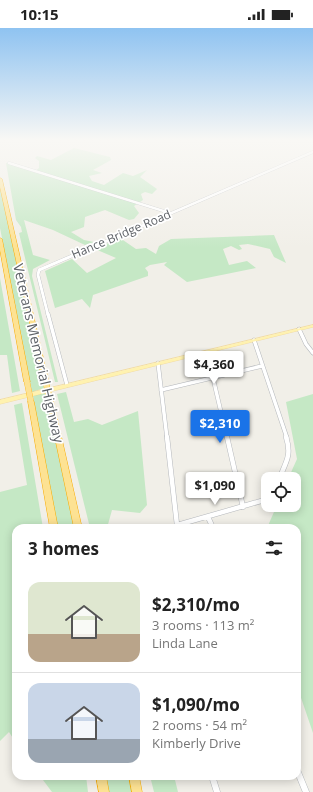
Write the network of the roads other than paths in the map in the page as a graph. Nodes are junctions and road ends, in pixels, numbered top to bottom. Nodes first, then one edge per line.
1 (53, 177) edge
2 (255, 177) edge
3 (0, 179) edge
4 (170, 213) junction
5 (0, 239) edge
6 (313, 326) edge
7 (299, 329) junction
8 (254, 340) junction
9 (313, 353) edge
10 (158, 363) junction
11 (262, 366) junction
12 (213, 378) junction
13 (67, 385) junction
14 (161, 390) junction
15 (0, 402) edge
16 (282, 472) edge
17 (261, 501) edge
18 (243, 507) junction
19 (208, 516) junction
20 (53, 524) edge
21 (77, 524) edge
22 (178, 524) edge
23 (181, 524) edge
24 (211, 524) edge
25 (102, 780) edge
26 (135, 780) edge
27 (213, 780) edge
28 (301, 780) edge
29 (104, 792) edge
30 (137, 792) edge
31 (217, 792) edge
32 (306, 792) edge

1 - 4 street
2 - 4 street, Hance Bridge Road
3 - 21 highway, Veterans Memorial Highway, bridge
4 - 13 street, Hance Bridge Road
5 - 20 highway, Veterans Memorial Highway, bridge
6 - 7 main road
7 - 8 main road
7 - 9 street
8 - 10 main road
8 - 11 street
10 - 13 main road
10 - 14 street
11 - 12 street
11 - 16 street
12 - 14 street
12 - 18 street
13 - 15 main road
14 - 22 street
17 - 18 street
18 - 19 street
19 - 23 street
19 - 24 street
25 - 29 highway
26 - 30 highway
27 - 31 street
28 - 32 street

